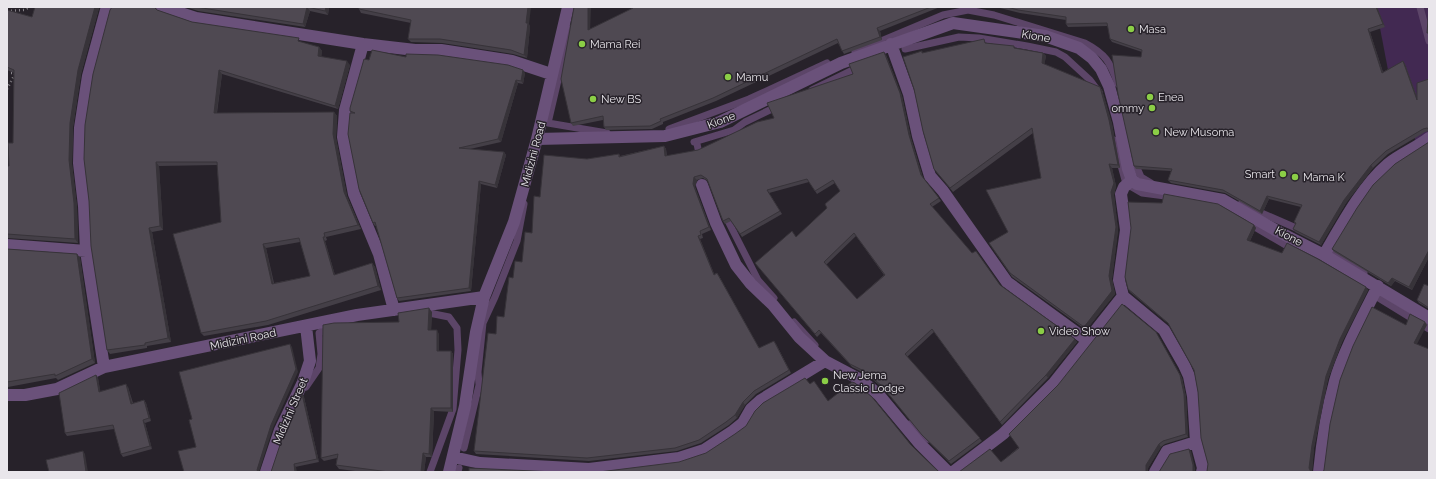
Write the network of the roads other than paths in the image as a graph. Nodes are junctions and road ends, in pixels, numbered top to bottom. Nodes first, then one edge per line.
1 (109, 7) edge
2 (162, 7) edge
3 (568, 7) edge
4 (363, 44) junction
5 (890, 44) junction
6 (551, 74) junction
7 (537, 138) junction
8 (1429, 138) edge
9 (1132, 180) junction
10 (702, 185) dead end
11 (7, 245) edge
12 (86, 251) junction
13 (1324, 255) junction
14 (1378, 286) junction
15 (1123, 296) junction
16 (484, 297) junction
17 (394, 310) junction
18 (1429, 318) edge
19 (306, 326) junction
20 (1088, 341) junction
21 (825, 361) junction
22 (104, 368) junction
23 (7, 395) edge
24 (1196, 442) junction
25 (453, 457) junction
26 (266, 472) edge
27 (449, 472) edge
28 (948, 472) edge
29 (953, 472) edge
30 (1155, 472) edge
31 (1202, 472) edge
32 (1319, 472) edge

1 - 12 street
2 - 4 street
3 - 6 street, Midizini Road
4 - 6 street
4 - 17 street
5 - 7 street, Kione
5 - 9 street, Kione
5 - 20 street
6 - 7 street, Midizini Road
7 - 16 street, Midizini Road
8 - 13 street
9 - 13 street, Kione
9 - 15 street
10 - 21 street
11 - 12 street
12 - 22 street
13 - 14 street, Kione
14 - 18 street, Kione
14 - 32 street
15 - 20 street
15 - 24 street
16 - 17 street, Midizini Road
16 - 25 street, Midizini Road
17 - 19 street, Midizini Road
19 - 22 street, Midizini Road
19 - 26 street, Midizini Street
20 - 29 street
21 - 25 street
21 - 28 street
22 - 23 street, Midizini Road
24 - 30 street
24 - 31 street
25 - 27 street, Midizini Road

